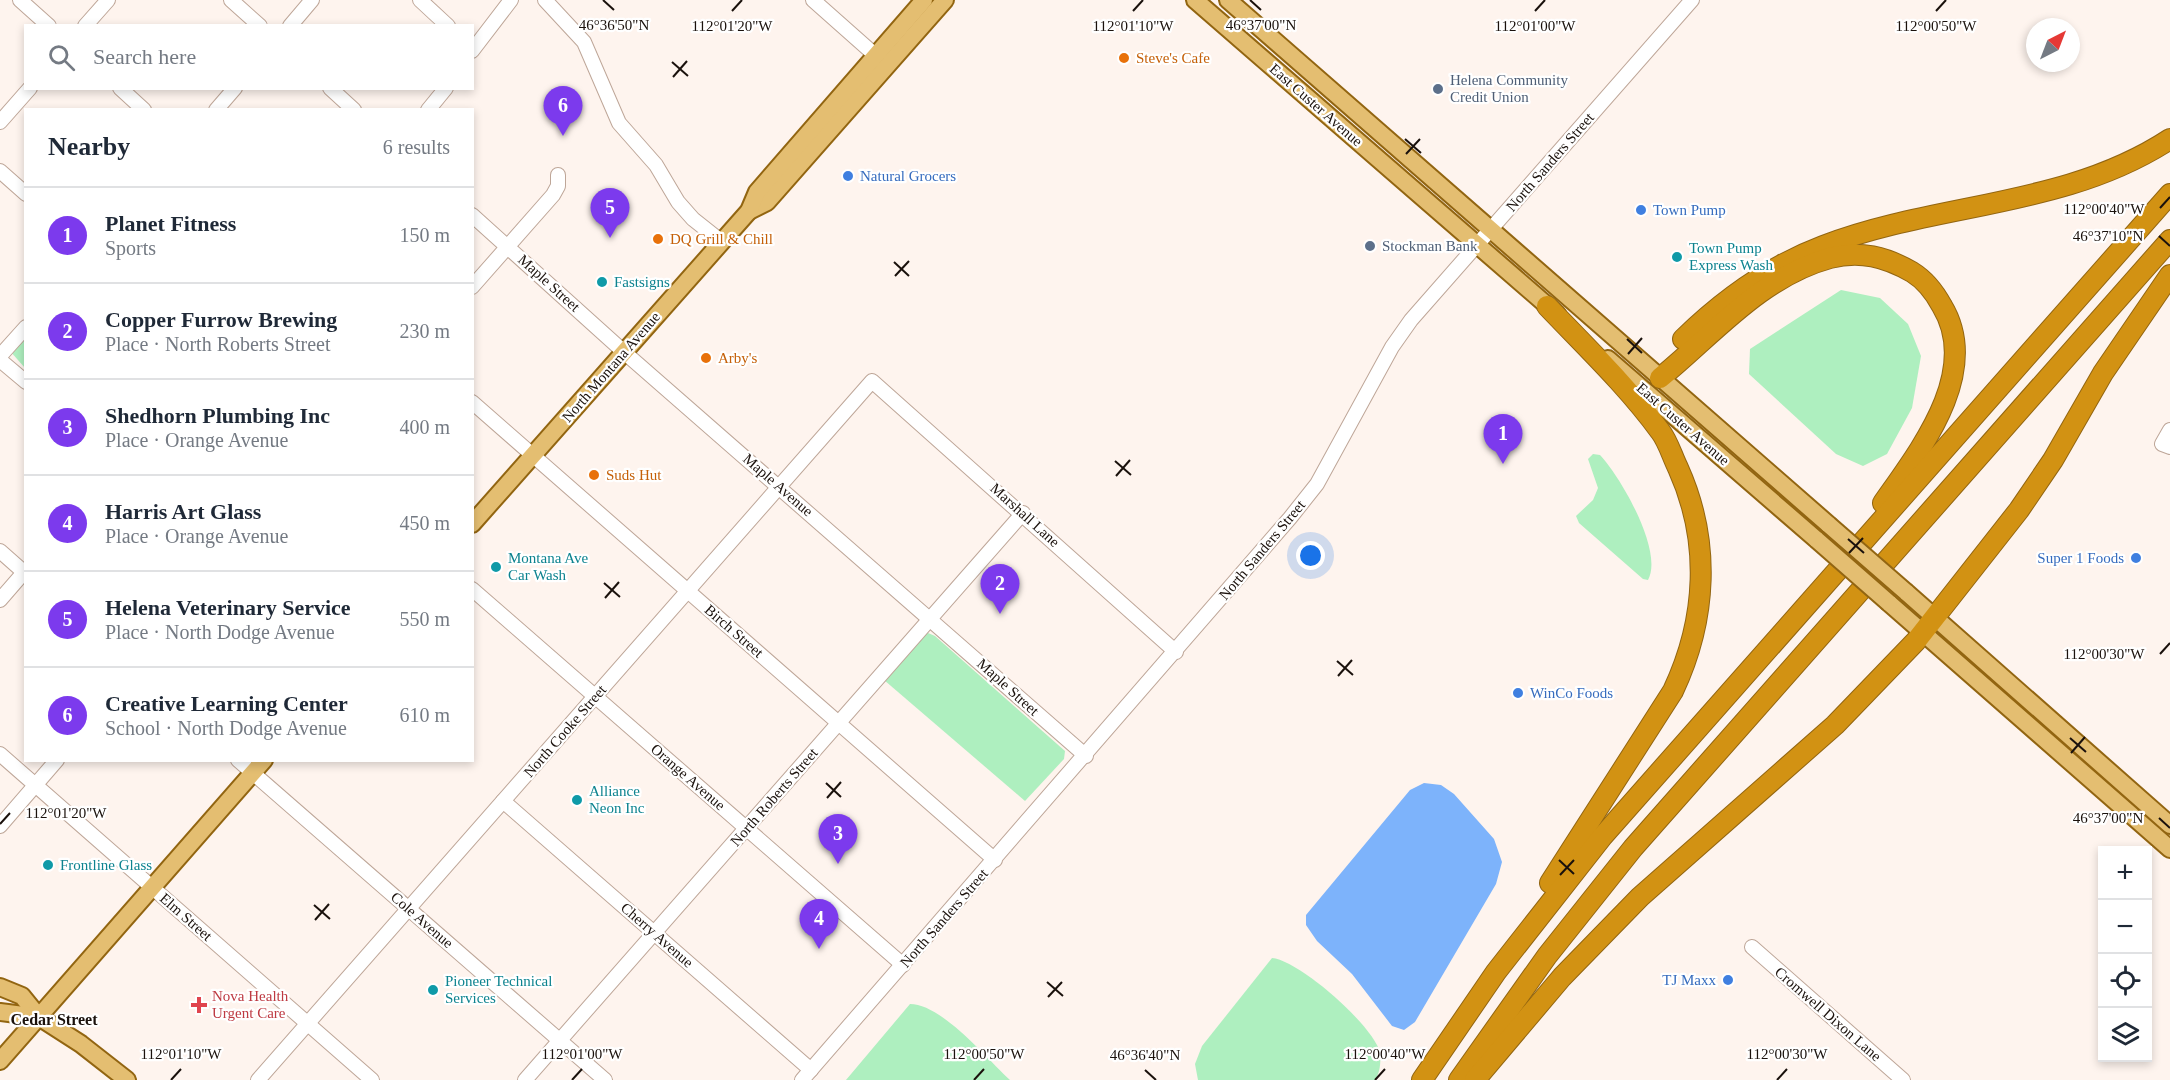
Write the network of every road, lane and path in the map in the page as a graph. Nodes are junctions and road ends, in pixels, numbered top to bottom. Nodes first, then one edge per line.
1 (21, 0) edge
2 (108, 0) edge
3 (231, 0) edge
4 (312, 0) edge
5 (420, 0) edge
6 (511, 0) edge
7 (545, 0) edge
8 (813, 0) edge
9 (924, 0) edge
10 (945, 0) edge
11 (1195, 0) edge
12 (1228, 0) edge
13 (1692, 0) edge
14 (47, 24) edge
15 (87, 24) edge
16 (258, 24) edge
17 (292, 24) edge
18 (446, 24) edge
19 (474, 48) edge
20 (875, 55) junction
21 (28, 90) edge
22 (122, 90) edge
23 (233, 90) edge
24 (332, 90) edge
25 (444, 90) edge
26 (142, 108) edge
27 (218, 108) edge
28 (352, 108) edge
29 (431, 108) edge
30 (0, 122) edge
31 (2170, 139) edge
32 (0, 171) edge
33 (558, 175) dead end
34 (24, 192) edge
35 (2170, 194) edge
36 (749, 211) junction
37 (474, 217) edge
38 (1491, 229) junction
39 (2170, 240) edge
40 (722, 242) junction
41 (508, 246) junction
42 (1477, 246) junction
43 (2170, 275) edge
44 (474, 285) edge
45 (1547, 306) junction
46 (24, 329) edge
47 (624, 352) junction
48 (0, 358) edge
49 (1656, 375) junction
50 (24, 380) edge
51 (872, 381) joint
52 (1644, 390) junction
53 (474, 404) edge
54 (2170, 430) edge
55 (2166, 446) edge
56 (532, 457) junction
57 (780, 486) junction
58 (1023, 513) junction
59 (474, 522) edge
60 (0, 551) edge
61 (24, 571) edge
62 (24, 573) edge
63 (474, 591) edge
64 (688, 591) junction
65 (0, 600) edge
66 (1806, 606) junction
67 (1935, 617) junction
68 (931, 618) junction
69 (1923, 633) junction
70 (1176, 652) junction
71 (596, 696) junction
72 (839, 723) junction
73 (0, 754) edge
74 (1086, 756) junction
75 (55, 762) edge
76 (240, 762) edge
77 (262, 762) edge
78 (252, 773) junction
79 (36, 785) junction
80 (504, 801) junction
81 (2170, 825) edge
82 (0, 826) edge
83 (747, 828) junction
84 (2170, 849) edge
85 (995, 860) junction
86 (152, 887) junction
87 (409, 908) junction
88 (655, 933) junction
89 (1752, 947) dead end
90 (903, 965) junction
91 (0, 987) edge
92 (1476, 1000) junction
93 (0, 1012) edge
94 (39, 1017) junction
95 (308, 1023) junction
96 (560, 1041) junction
97 (0, 1061) edge
98 (807, 1075) edge
99 (127, 1080) edge
100 (258, 1080) edge
101 (372, 1080) edge
102 (525, 1080) edge
103 (605, 1080) edge
104 (1422, 1080) edge
105 (1459, 1080) edge
106 (1475, 1080) edge
107 (1903, 1080) edge

1 - 14 street
2 - 15 street
3 - 16 street
4 - 17 street
5 - 18 street
6 - 19 street
7 - 40 street
8 - 20 street
9 - 20 main road, North Montana Avenue
10 - 36 main road, North Montana Avenue
11 - 42 main road, East Custer Avenue
12 - 38 main road, East Custer Avenue
13 - 38 street, North Sanders Street
20 - 36 main road, North Montana Avenue
21 - 30 street
22 - 26 street
23 - 27 street
24 - 28 street
25 - 29 street
31 - 49 highway
32 - 34 street
33 - 41 street
35 - 66 highway
36 - 40 main road, North Montana Avenue
37 - 41 street, Maple Street
38 - 42 street, North Sanders Street
38 - 49 main road, East Custer Avenue
39 - 105 highway
40 - 47 main road, North Montana Avenue
41 - 44 street
41 - 47 street, Maple Street
42 - 45 main road, East Custer Avenue
42 - 70 street, North Sanders Street
43 - 67 highway
45 - 52 main road, East Custer Avenue
45 - 92 highway
46 - 48 street
47 - 56 main road, North Montana Avenue
47 - 57 street, Maple Avenue
48 - 50 street
49 - 52 highway
49 - 66 highway
49 - 67 main road, East Custer Avenue, bridge
51 - 57 street, North Cooke Street
51 - 58 street, Marshall Lane
52 - 69 main road, East Custer Avenue, bridge
53 - 56 street, Birch Street
54 - 55 street
56 - 59 main road, North Montana Avenue
56 - 64 street, Birch Street
57 - 64 street, North Cooke Street
57 - 68 street, Maple Avenue
58 - 68 street, North Roberts Street
58 - 70 street, Marshall Lane
60 - 61 street
62 - 65 street
63 - 71 street, Orange Avenue
64 - 71 street, North Cooke Street
64 - 72 street, Birch Street
66 - 92 highway
67 - 69 highway
67 - 81 main road, East Custer Avenue
68 - 72 street, North Roberts Street
68 - 74 street, Maple Street
69 - 84 main road, East Custer Avenue
69 - 106 highway
70 - 74 street, North Sanders Street
71 - 80 street, North Cooke Street
71 - 83 street, Orange Avenue
72 - 83 street, North Roberts Street
72 - 85 street, Birch Street
73 - 79 street, Elm Street
74 - 85 street, North Sanders Street
75 - 79 street
76 - 78 street, Cole Avenue
77 - 78 main road
78 - 86 main road
78 - 87 street, Cole Avenue
79 - 82 street
79 - 86 street, Elm Street
80 - 87 street, North Cooke Street
80 - 88 street, Cherry Avenue
83 - 88 street, North Roberts Street
83 - 90 street, Orange Avenue
85 - 90 street, North Sanders Street
86 - 94 main road
86 - 95 street, Elm Street
87 - 95 street, North Cooke Street
87 - 96 street, Cole Avenue
88 - 96 street, North Roberts Street
88 - 98 street, Cherry Avenue
89 - 107 street, Cromwell Dixon Lane
90 - 98 street, North Sanders Street
91 - 94 main road
92 - 104 highway
93 - 94 main road
94 - 97 main road
94 - 99 main road
95 - 100 street, North Cooke Street
95 - 101 street, Elm Street
96 - 102 street, North Roberts Street
96 - 103 street, Cole Avenue

